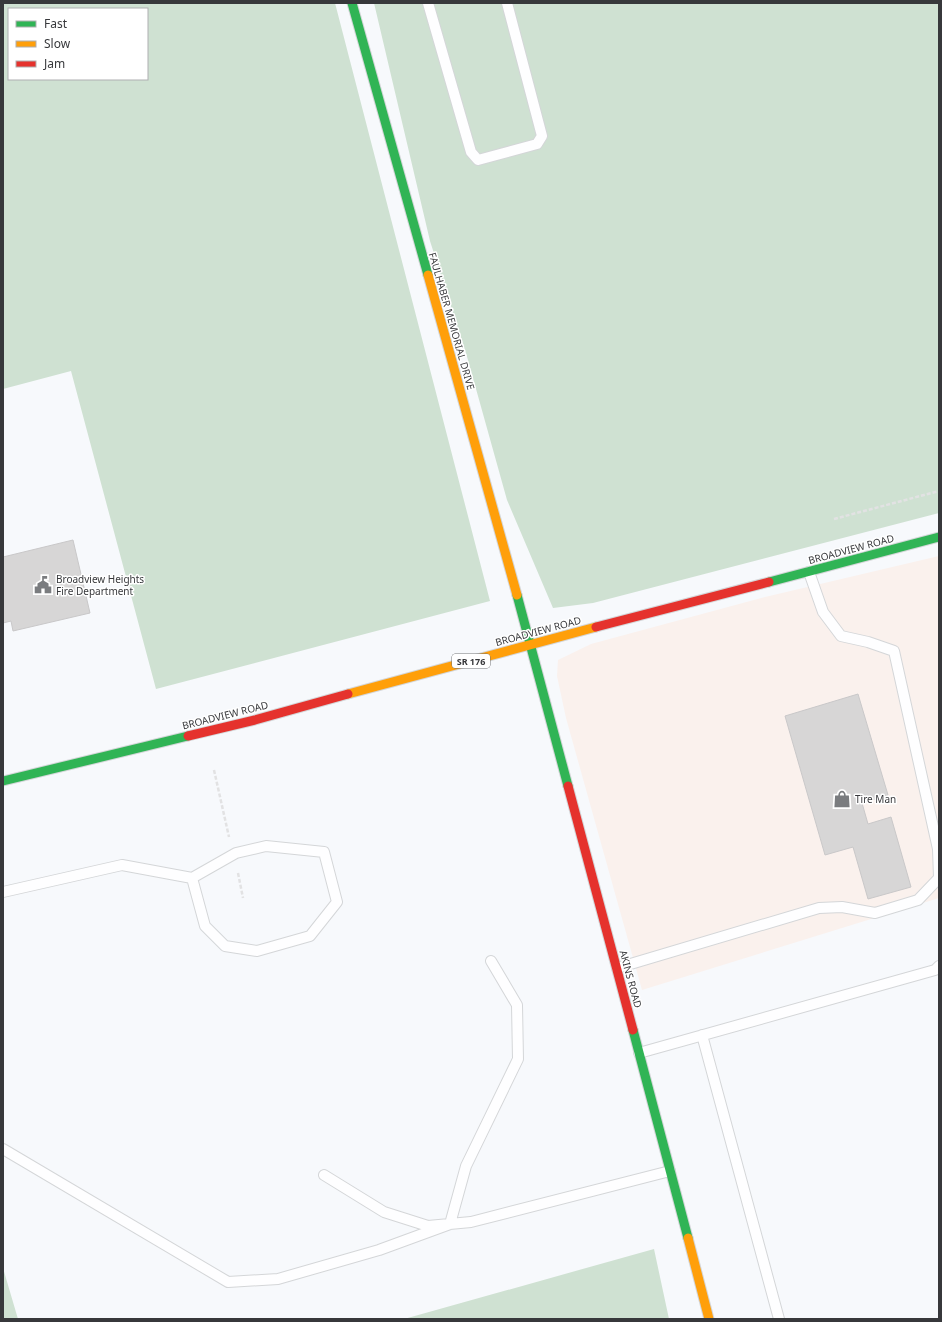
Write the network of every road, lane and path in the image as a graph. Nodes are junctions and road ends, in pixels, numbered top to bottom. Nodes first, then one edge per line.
1 (352, 3) edge
2 (428, 3) edge
3 (507, 3) edge
4 (939, 491) edge
5 (834, 519) dead end
6 (939, 537) edge
7 (808, 572) junction
8 (531, 644) junction
9 (3, 781) edge
10 (192, 878) junction
11 (939, 878) edge
12 (3, 892) edge
13 (491, 961) dead end
14 (939, 966) edge
15 (617, 968) junction
16 (702, 1035) junction
17 (639, 1053) junction
18 (3, 1149) edge
19 (670, 1171) junction
20 (324, 1175) dead end
21 (450, 1224) junction
22 (709, 1317) edge
23 (697, 1319) edge
24 (779, 1319) edge

1 - 8 street, FAULHABER MEMORIAL DRIVE
2 - 3 lane
4 - 5 path
6 - 7 street, BROADVIEW ROAD / SR 176
7 - 8 street, BROADVIEW ROAD / SR 176
7 - 11 lane
8 - 9 street, BROADVIEW ROAD / SR 176
8 - 15 street, AKINS ROAD
10 - 10 lane
10 - 12 lane
11 - 15 lane
13 - 21 lane
14 - 16 lane
15 - 17 street, AKINS ROAD
16 - 17 lane
16 - 24 lane
17 - 19 street, AKINS ROAD
18 - 21 lane
19 - 21 lane
19 - 22 street, AKINS ROAD
20 - 21 lane
22 - 23 lane

